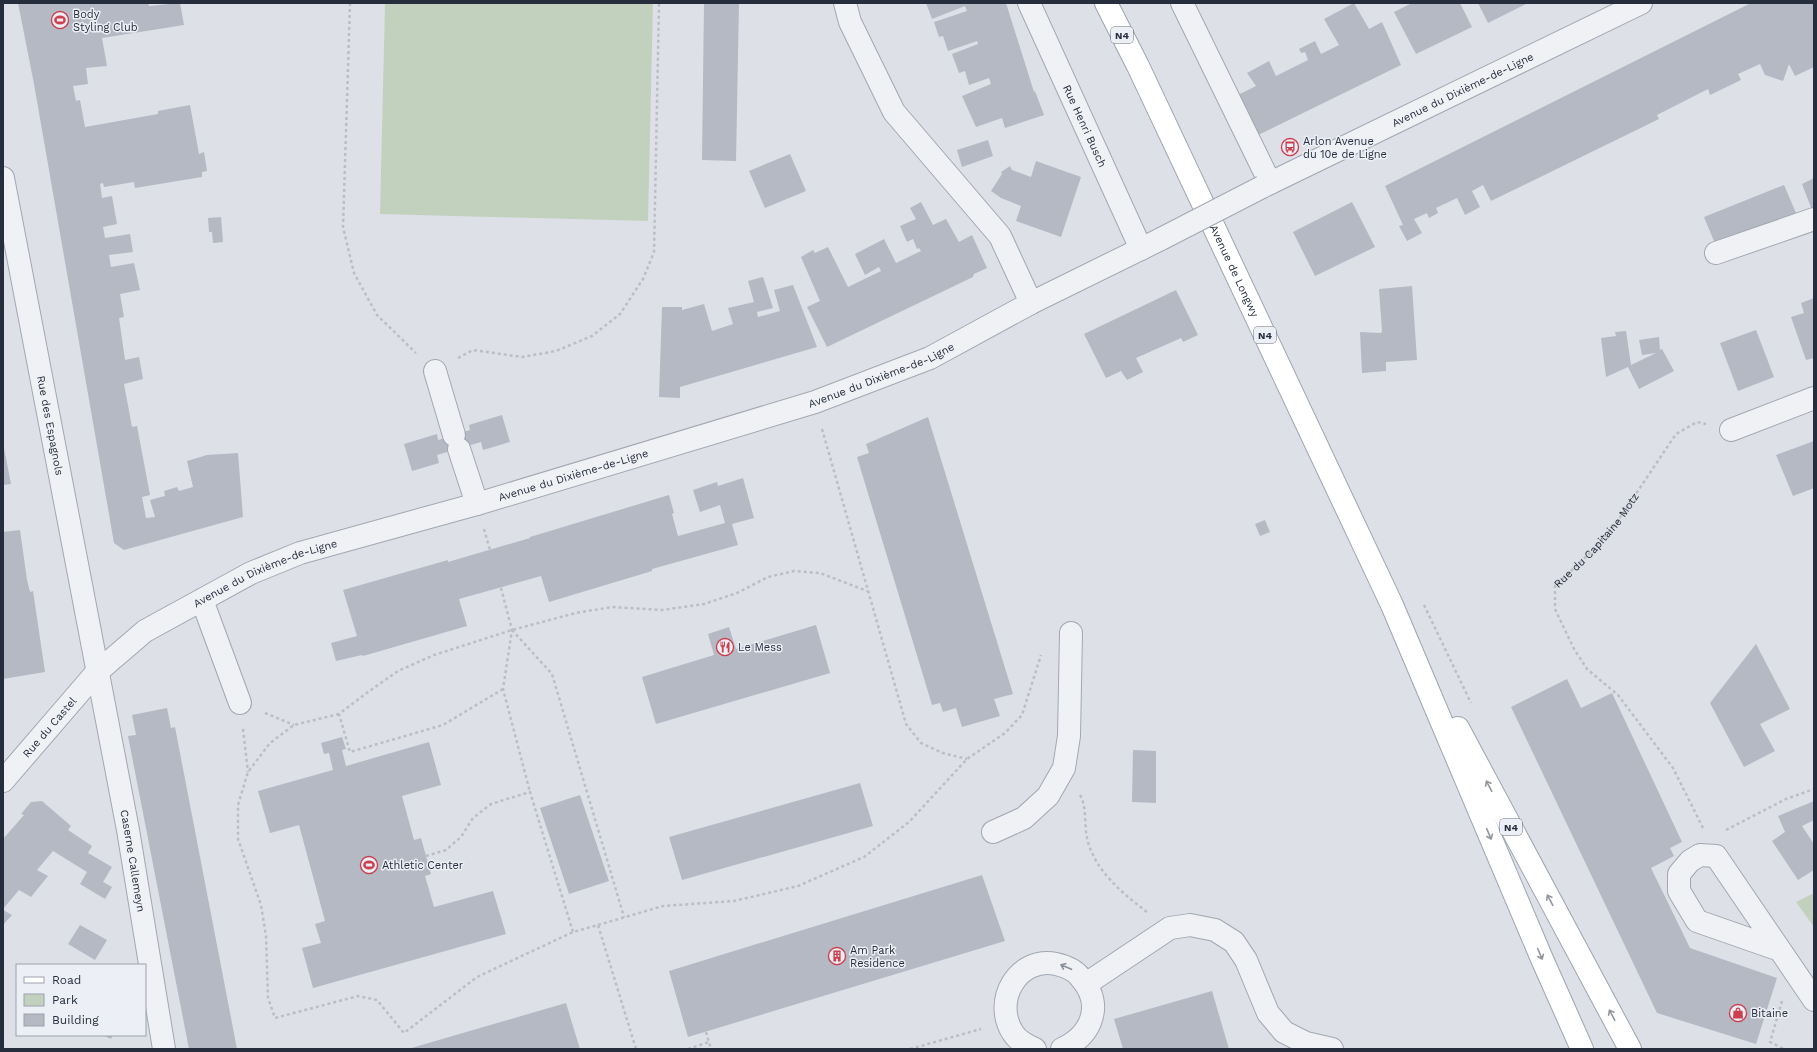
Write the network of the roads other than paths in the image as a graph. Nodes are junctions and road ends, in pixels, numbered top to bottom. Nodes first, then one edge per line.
1 (845, 3) edge
2 (1029, 3) edge
3 (1106, 3) edge
4 (1182, 3) edge
5 (1641, 3) edge
6 (3, 178) edge
7 (1266, 185) junction
8 (1814, 219) edge
9 (1141, 249) junction
10 (1716, 253) dead end
11 (1031, 303) junction
12 (435, 371) road end
13 (1814, 398) edge
14 (1730, 430) road end
15 (476, 504) junction
16 (202, 600) junction
17 (1392, 605) junction
18 (1071, 633) dead end
19 (96, 673) junction
20 (240, 703) dead end
21 (3, 781) edge
22 (993, 832) dead end
23 (1780, 950) junction
24 (1086, 984) junction
25 (1814, 1000) edge
26 (164, 1049) edge
27 (1035, 1049) edge
28 (1062, 1049) edge
29 (1332, 1049) edge
30 (1582, 1049) edge
31 (1630, 1049) edge

1 - 11 street
2 - 9 street, Rue Henri Busch
3 - 17 main road, Avenue de Longwy / N4
4 - 7 street
5 - 7 street, Avenue du Dixième-de-Ligne
6 - 19 street, Rue des Espagnols
7 - 9 street, Avenue du Dixième-de-Ligne, bridge
8 - 10 street
9 - 11 street, Avenue du Dixième-de-Ligne
11 - 15 street, Avenue du Dixième-de-Ligne
12 - 15 street
13 - 14 street
15 - 16 street, Avenue du Dixième-de-Ligne
16 - 19 street, Avenue du Dixième-de-Ligne
16 - 20 street
17 -> 30 main road, N4
31 -> 17 main road, N4
18 - 22 street
19 - 21 street, Rue du Castel
19 - 26 street, Caserne Callemeyn
23 - 23 street
23 - 25 street
24 -> 27 street
24 - 28 street
24 - 29 street

